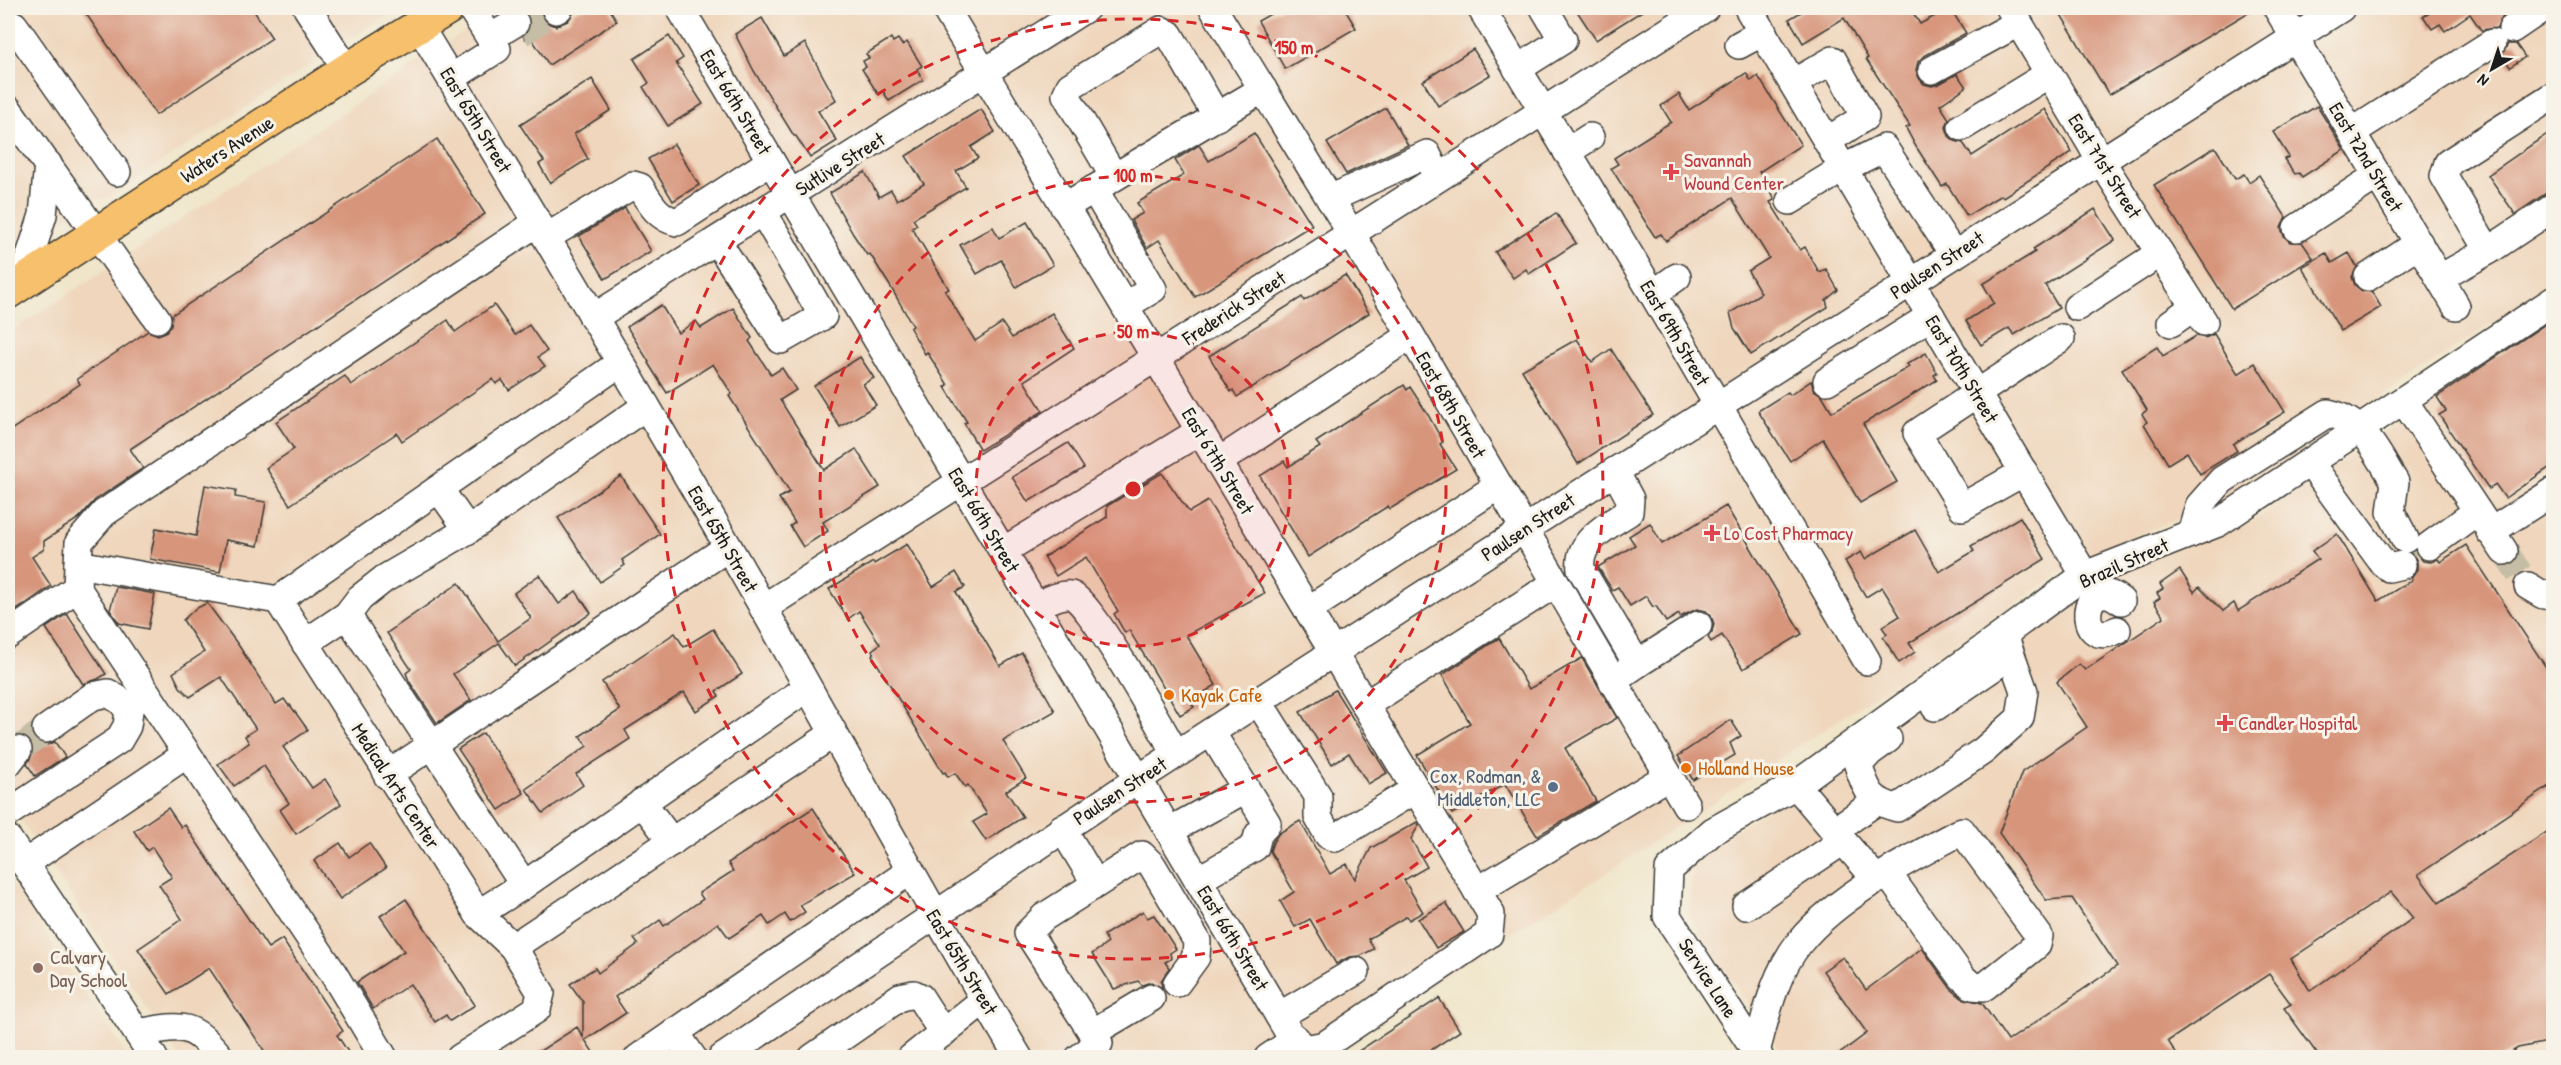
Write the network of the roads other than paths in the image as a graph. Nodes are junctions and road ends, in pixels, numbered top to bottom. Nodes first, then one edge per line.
1 (307, 8) edge
2 (448, 8) edge
3 (471, 8) edge
4 (680, 8) edge
5 (945, 8) edge
6 (1086, 8) edge
7 (1213, 8) edge
8 (1544, 8) edge
9 (1705, 8) edge
10 (1748, 8) edge
11 (2277, 8) edge
12 (2341, 8) edge
13 (2543, 8) edge
14 (1490, 11) edge
15 (2014, 15) edge
16 (10, 18) edge
17 (419, 26) junction
18 (518, 28) tunnel mouth
19 (1763, 32) junction
20 (2295, 38) junction
21 (493, 43) junction
22 (1739, 45) dead end
23 (1517, 69) junction
24 (347, 70) junction
25 (1932, 70) dead end
26 (983, 72) junction
27 (2049, 74) junction
28 (450, 78) junction
29 (1792, 83) junction
30 (1263, 89) junction
31 (2553, 94) edge
32 (8, 109) edge
33 (1542, 111) junction
34 (1217, 117) junction
35 (1962, 127) dead end
36 (2352, 132) junction
37 (1590, 137) dead end
38 (16, 139) edge
39 (1827, 141) junction
40 (1567, 152) junction
41 (2101, 161) junction
42 (48, 164) junction
43 (761, 167) junction
44 (1844, 168) junction
45 (117, 172) dead end
46 (2378, 175) junction
47 (1438, 177) junction
48 (1104, 183) junction
49 (791, 195) junction
50 (1330, 199) junction
51 (1790, 201) dead end
52 (1064, 207) junction
53 (2553, 207) edge
54 (763, 212) junction
55 (2297, 228) dead end
56 (542, 229) junction
57 (98, 233) junction
58 (1351, 233) junction
59 (717, 241) junction
60 (2418, 243) junction
61 (2488, 251) junction
62 (2160, 252) junction
63 (1954, 255) junction
64 (1677, 277) dead end
65 (2368, 277) dead end
66 (2440, 278) junction
67 (1911, 282) junction
68 (14, 288) edge
69 (1653, 294) junction
70 (2553, 300) edge
71 (1125, 306) junction
72 (2456, 306) dead end
73 (2077, 307) dead end
74 (1931, 316) junction
75 (593, 318) junction
76 (157, 319) dead end
77 (1847, 323) junction
78 (2170, 323) dead end
79 (1410, 336) junction
80 (2061, 338) dead end
81 (1868, 356) junction
82 (1155, 358) junction
83 (620, 363) junction
84 (1827, 381) dead end
85 (1977, 393) junction
86 (2404, 401) junction
87 (646, 406) junction
88 (1718, 406) junction
89 (2361, 429) junction
90 (1200, 431) junction
91 (1218, 462) junction
92 (2310, 463) junction
93 (1615, 471) junction
94 (2024, 472) junction
95 (961, 482) junction
96 (1498, 486) junction
97 (439, 489) junction
98 (2553, 490) edge
99 (468, 530) junction
100 (1523, 530) junction
101 (2490, 531) junction
102 (2191, 534) junction
103 (727, 549) junction
104 (2412, 550) junction
105 (1003, 551) junction
106 (77, 576) junction
107 (1556, 583) junction
108 (2101, 591) junction
109 (278, 600) junction
110 (1035, 606) junction
111 (763, 608) junction
112 (1308, 610) junction
113 (347, 615) junction
114 (1698, 625) dead end
115 (2117, 630) dead end
116 (8, 635) edge
117 (305, 643) junction
118 (2007, 645) junction
119 (1333, 652) junction
120 (1867, 661) dead end
121 (1637, 664) junction
122 (1612, 681) junction
123 (807, 688) junction
124 (1258, 701) junction
125 (1365, 705) junction
126 (46, 729) tunnel mouth
127 (1211, 732) junction
128 (833, 734) junction
129 (432, 745) junction
130 (187, 754) junction
131 (1176, 754) junction
132 (387, 774) junction
133 (1668, 776) junction
134 (1138, 779) junction
135 (1244, 785) junction
136 (1796, 785) junction
137 (1416, 789) junction
138 (1877, 801) junction
139 (642, 802) junction
140 (1686, 805) dead end
141 (8, 813) edge
142 (1062, 828) junction
143 (1169, 831) junction
144 (1839, 835) junction
145 (8, 839) edge
146 (672, 842) junction
147 (24, 864) junction
148 (910, 871) junction
149 (1882, 877) junction
150 (1198, 879) junction
151 (1096, 884) junction
152 (524, 885) junction
153 (1477, 891) junction
154 (1668, 896) joint
155 (1746, 906) dead end
156 (478, 914) junction
157 (933, 914) junction
158 (513, 947) junction
159 (1356, 971) dead end
160 (1177, 983) dead end
161 (1151, 998) dead end
162 (984, 1000) junction
163 (675, 1032) junction
164 (138, 1033) junction
165 (943, 1033) junction
166 (1092, 1033) junction
167 (1297, 1039) edge
168 (1758, 1055) edge
169 (154, 1058) edge
170 (221, 1058) edge
171 (384, 1058) edge
172 (460, 1058) edge
173 (638, 1058) edge
174 (693, 1058) edge
175 (722, 1058) edge
176 (812, 1058) edge
177 (911, 1058) edge
178 (1019, 1058) edge
179 (1079, 1058) edge
180 (1268, 1058) edge

1 - 24 street
2 - 17 main road, Waters Avenue
3 - 21 street
4 - 43 street, East 66th Street
5 - 26 street, East 67th Street
6 - 26 street, Sutlive Street
7 - 30 street, East 68th Street
8 - 23 street
9 - 33 street, Frederick Street
10 - 19 street, East 70th Street
11 - 20 street, East 72nd Street
12 - 20 street, Paulsen Street
13 - 36 street
14 - 23 street, East 69th Street
15 - 25 street
15 - 27 street, East 71st Street
16 - 45 street
17 - 24 main road, Waters Avenue
17 - 28 street, East 65th Street
18 - 21 street
19 - 22 street
19 - 29 street, East 70th Street
20 - 36 street, East 72nd Street
20 - 41 street, Paulsen Street
21 - 28 street
23 - 33 street, East 69th Street
24 - 57 main road, Waters Avenue
26 - 49 street, Sutlive Street
26 - 52 street, East 67th Street
27 - 35 street
27 - 41 street, East 71st Street
28 - 56 street, East 65th Street
29 - 39 street, East 70th Street
29 - 39 street
30 - 34 street
30 - 50 street, East 68th Street
31 - 61 street
32 - 38 street
33 - 40 street, East 69th Street
33 - 47 street, Frederick Street
34 - 48 street
34 - 48 street
36 - 46 street, East 72nd Street
37 - 40 street
38 - 42 street
39 - 44 street, East 70th Street
40 - 69 street, East 69th Street
41 - 62 street, East 71st Street
41 - 63 street, Paulsen Street
42 - 57 street
42 - 68 street
43 - 49 street, East 66th Street
43 - 56 street
44 - 51 street
44 - 63 street
44 - 67 street, East 70th Street
46 - 55 street
46 - 60 street, East 72nd Street
47 - 50 street
47 - 58 street, Frederick Street
48 - 52 street
48 - 71 street
49 - 54 street, Sutlive Street
49 - 95 street, East 66th Street
50 - 58 street, East 68th Street
52 - 71 street, East 67th Street
53 - 61 street
54 - 59 street, Sutlive Street
54 - 59 street
56 - 75 street, East 65th Street
56 - 106 street
57 - 68 main road, Waters Avenue
57 - 76 street
58 - 79 street, East 68th Street
58 - 82 street, Frederick Street
59 - 75 street, Sutlive Street
60 - 65 street
60 - 66 street, East 72nd Street
61 - 66 street
62 - 73 street
62 - 78 street, East 71st Street
63 - 67 street, Paulsen Street
64 - 69 street
66 - 72 street, East 72nd Street
67 - 74 street, East 70th Street
67 - 77 street, Paulsen Street
69 - 88 street, East 69th Street
70 - 86 street, Brazil Street
71 - 82 street, East 67th Street
74 - 81 street
74 - 85 street, East 70th Street
75 - 83 street, East 65th Street
77 - 81 street
77 - 88 street, Paulsen Street
79 - 91 street
79 - 96 street, East 68th Street
80 - 85 street
81 - 84 street
82 - 90 street, East 67th Street
82 - 95 street, Frederick Street
83 - 87 street, East 65th Street
83 - 97 street
85 - 94 street, East 70th Street
85 - 94 street
86 - 89 street, Brazil Street
86 - 101 street
87 - 99 street
87 - 103 street, East 65th Street
88 - 93 street, Paulsen Street
88 - 120 street, East 69th Street
89 - 92 street, Brazil Street
89 - 102 street
89 - 104 street
90 - 91 street, East 67th Street
90 - 105 street
91 - 112 street, East 67th Street
92 - 102 street, Brazil Street
92 - 104 street
93 - 100 street, Paulsen Street
93 - 121 street
94 - 108 street, East 70th Street
95 - 105 street, East 66th Street
95 - 111 street, Frederick Street
96 - 100 street, East 68th Street
96 - 112 street
97 - 99 street
97 - 109 street
98 - 101 street
99 - 113 street
100 - 107 street, East 68th Street
100 - 119 street, Paulsen Street
101 - 104 street
102 - 108 street, Brazil Street
103 - 111 street, East 65th Street
103 - 129 street
105 - 110 street, East 66th Street
106 - 109 street
106 - 116 street
106 - 130 street
107 - 122 street, East 68th Street
107 - 125 street
108 - 115 street
108 - 118 street, Brazil Street
109 - 117 street, Medical Arts Center
110 - 131 street
110 - 134 street, East 66th Street
111 - 123 street, East 65th Street
112 - 119 street, East 67th Street
113 - 117 street
113 - 129 street
114 - 121 street
117 - 132 street, Medical Arts Center
118 - 136 street, Brazil Street
118 - 138 street
118 - 138 street
119 - 124 street, Paulsen Street
119 - 125 street, East 67th Street
121 - 122 street
122 - 133 street, East 68th Street
123 - 128 street, East 65th Street
123 - 139 street
124 - 127 street, Paulsen Street
124 - 137 street
125 - 137 street, East 67th Street
126 - 141 street
127 - 131 street, Paulsen Street
127 - 135 street
128 - 146 street
128 - 148 street, East 65th Street
129 - 132 street
129 - 152 street
130 - 147 street
130 - 171 street
131 - 134 street, Paulsen Street
132 - 156 street, Medical Arts Center
133 - 140 street, East 68th Street
133 - 153 street
134 - 142 street, Paulsen Street
134 - 143 street, East 66th Street
135 - 143 street
135 - 150 street
136 - 144 street
136 - 154 street, Brazil Street
137 - 153 street, East 67th Street
138 - 144 street
139 - 146 street
139 - 152 street
142 - 151 street
142 - 157 street, Paulsen Street
143 - 150 street, East 66th Street
144 - 149 street
144 - 155 street
145 - 147 street
146 - 158 street
147 - 164 street
148 - 157 street, East 65th Street
148 - 163 street
149 - 149 street
149 - 168 street
150 - 167 street, East 66th Street
151 - 160 street
151 - 166 street
152 - 156 street
153 - 167 street, East 67th Street
154 - 168 street, Service Lane
156 - 158 street, Medical Arts Center
157 - 162 street, East 65th Street
157 - 175 street, Paulsen Street
158 - 172 street, Medical Arts Center
159 - 167 street
161 - 166 street
162 - 165 street
162 - 178 street, East 65th Street
163 - 173 street
163 - 174 street
164 - 169 street
164 - 170 street
165 - 176 street
165 - 177 street
166 - 179 street
167 - 180 street

